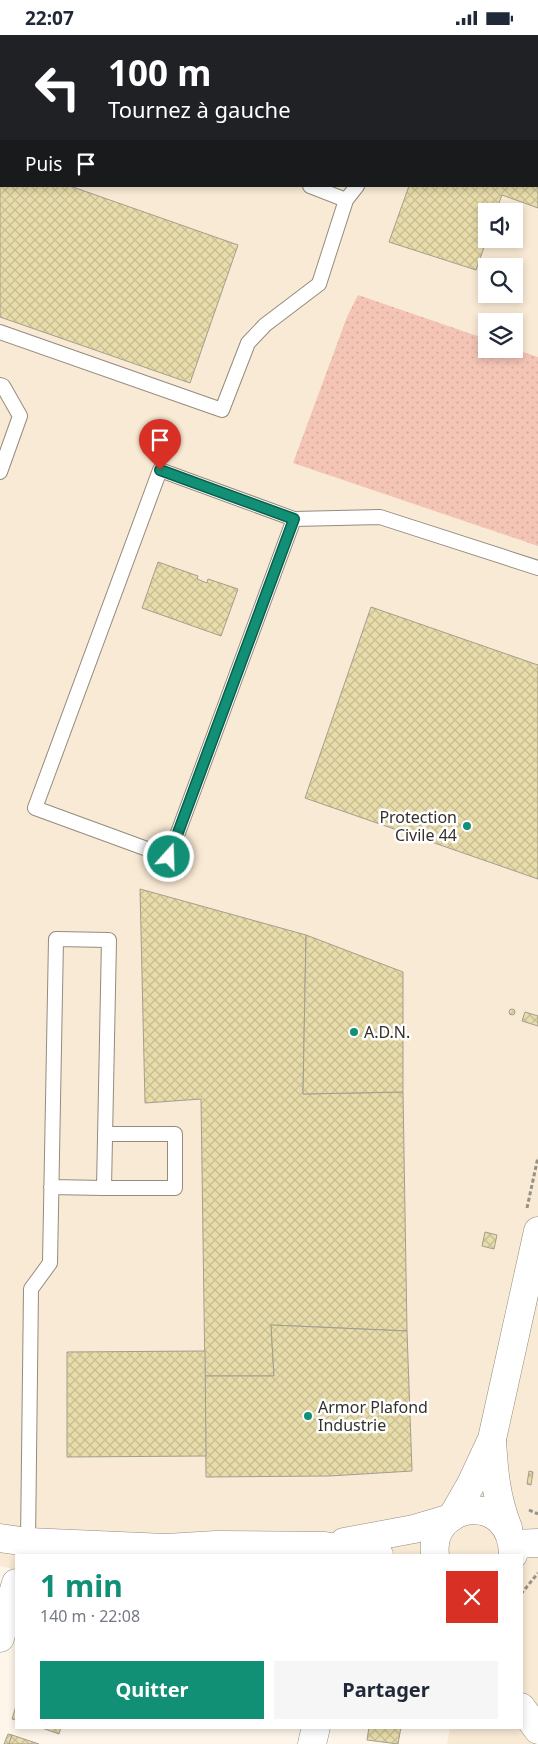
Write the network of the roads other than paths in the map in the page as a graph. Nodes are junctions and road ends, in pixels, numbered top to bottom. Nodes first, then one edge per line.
1 (313, 187) edge
2 (356, 187) edge
3 (346, 200) junction
4 (0, 332) edge
5 (0, 385) edge
6 (0, 472) edge
7 (294, 519) junction
8 (538, 568) edge
9 (105, 1134) junction
10 (51, 1187) junction
11 (104, 1188) junction
12 (538, 1231) edge
13 (492, 1439) junction
14 (450, 1518) junction
15 (0, 1537) edge
16 (518, 1543) edge
17 (26, 1549) edge
18 (325, 1550) edge
19 (367, 1554) edge
20 (435, 1554) edge
21 (15, 1586) edge
22 (0, 1638) edge
23 (523, 1710) edge
24 (316, 1729) edge
25 (538, 1730) edge
26 (312, 1744) edge

1 - 3 lane
2 - 3 lane
3 - 4 lane
5 - 6 lane
7 - 7 lane
7 - 8 lane
9 - 10 lane
9 - 11 lane
9 - 11 lane
10 - 11 lane
10 - 17 lane
12 - 13 street
13 - 14 street
13 - 16 street
14 - 16 street
14 - 18 street
14 - 20 street
15 - 17 street
17 - 18 street
18 - 19 street
21 - 22 street
23 - 25 street
24 - 26 street

